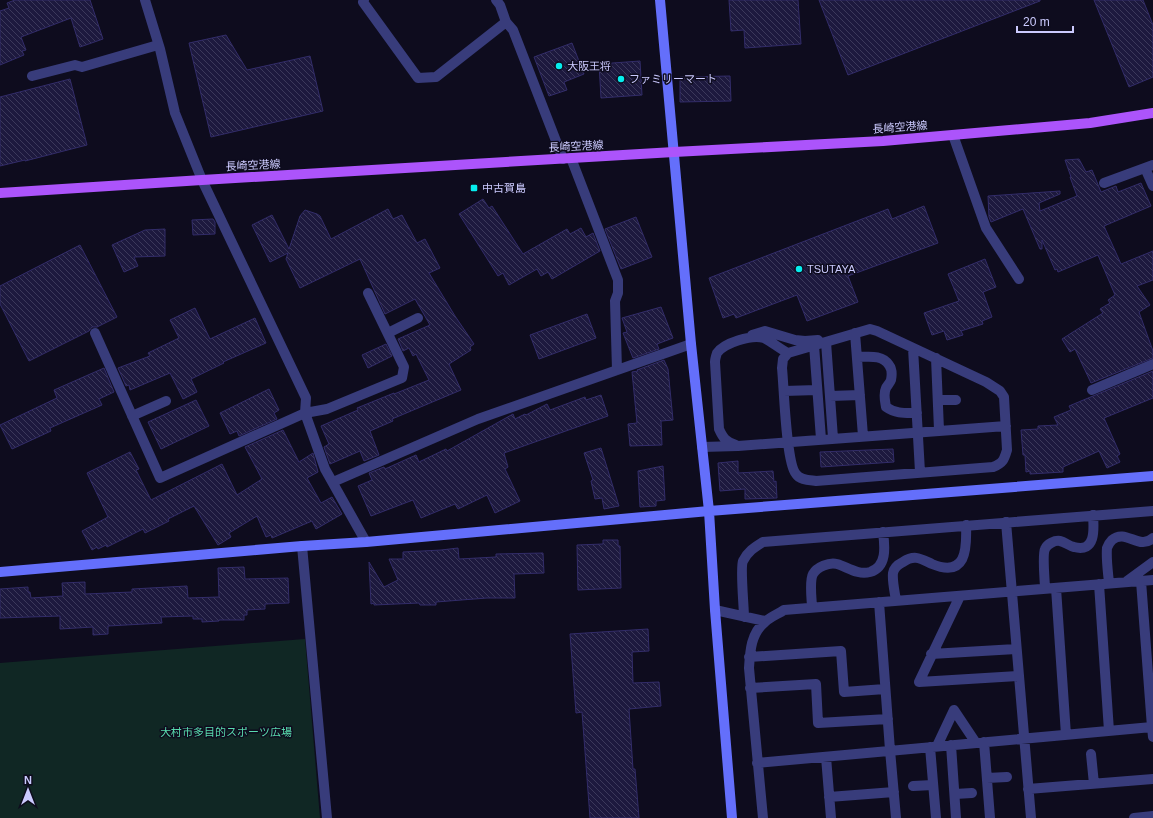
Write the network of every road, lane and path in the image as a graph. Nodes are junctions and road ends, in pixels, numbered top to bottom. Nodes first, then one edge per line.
1 (145, 0) edge
2 (364, 0) edge
3 (496, 0) edge
4 (660, 0) edge
5 (506, 22) junction
6 (158, 45) junction
7 (32, 76) dead end
8 (1153, 113) edge
9 (953, 135) junction
10 (674, 152) junction
11 (567, 158) junction
12 (1149, 166) edge
13 (202, 180) junction
14 (1104, 183) dead end
15 (1153, 186) edge
16 (0, 193) edge
17 (1018, 279) dead end
18 (368, 292) dead end
19 (418, 318) dead end
20 (95, 333) dead end
21 (388, 333) junction
22 (856, 333) junction
23 (746, 338) junction
24 (838, 338) junction
25 (826, 342) junction
26 (691, 344) junction
27 (814, 345) junction
28 (913, 348) junction
29 (788, 353) junction
30 (857, 357) junction
31 (936, 358) junction
32 (1153, 364) edge
33 (616, 370) junction
34 (817, 390) junction
35 (1092, 390) dead end
36 (784, 391) junction
37 (860, 395) junction
38 (830, 396) junction
39 (938, 400) junction
40 (956, 400) dead end
41 (166, 401) dead end
42 (305, 412) junction
43 (917, 413) junction
44 (132, 416) junction
45 (1006, 426) junction
46 (939, 430) junction
47 (918, 432) junction
48 (862, 436) junction
49 (833, 438) junction
50 (821, 439) junction
51 (788, 441) junction
52 (738, 446) junction
53 (702, 447) junction
54 (920, 472) junction
55 (1153, 476) edge
56 (333, 482) junction
57 (709, 511) junction
58 (1153, 511) edge
59 (1093, 515) junction
60 (1006, 522) junction
61 (966, 525) junction
62 (883, 532) junction
63 (1153, 538) edge
64 (366, 542) junction
65 (302, 546) junction
66 (1153, 562) edge
67 (0, 572) edge
68 (1141, 580) junction
69 (1153, 580) edge
70 (1127, 581) junction
71 (1104, 583) junction
72 (1050, 588) junction
73 (1012, 591) junction
74 (960, 596) junction
75 (896, 601) junction
76 (879, 602) junction
77 (812, 608) junction
78 (715, 610) junction
79 (744, 617) junction
80 (765, 621) junction
81 (1016, 650) junction
82 (931, 654) junction
83 (749, 657) junction
84 (1018, 676) junction
85 (1151, 682) edge
86 (750, 688) junction
87 (886, 689) junction
88 (888, 719) junction
89 (1109, 731) junction
90 (1153, 732) edge
91 (1066, 735) junction
92 (1024, 739) junction
93 (980, 742) junction
94 (951, 745) junction
95 (933, 747) junction
96 (890, 750) junction
97 (1091, 754) dead end
98 (826, 757) junction
99 (757, 763) junction
100 (1007, 777) dead end
101 (987, 778) junction
102 (1153, 779) edge
103 (1094, 784) junction
104 (933, 785) junction
105 (913, 786) dead end
106 (1028, 789) junction
107 (894, 792) junction
108 (972, 793) dead end
109 (955, 794) junction
110 (829, 797) junction
111 (1153, 816) edge
112 (327, 818) edge
113 (732, 818) edge
114 (763, 818) edge
115 (831, 818) edge
116 (896, 818) edge
117 (936, 818) edge
118 (956, 818) edge
119 (990, 818) edge
120 (1031, 818) edge
121 (1134, 818) edge

1 - 6 street
2 - 5 street
3 - 5 street
4 - 10 street
5 - 11 street
6 - 7 street
6 - 13 street
8 - 9 main road, 長崎空港線
9 - 10 main road, 長崎空港線
9 - 17 street
10 - 11 main road, 長崎空港線
10 - 26 street
11 - 13 main road, 長崎空港線
11 - 33 street
12 - 14 street
12 - 15 street
13 - 16 main road, 長崎空港線
13 - 42 street
18 - 21 street
19 - 21 street
20 - 44 street
21 - 42 street
22 - 24 street
22 - 28 street
22 - 30 street
23 - 24 street
23 - 29 street
23 - 52 street
24 - 25 street
25 - 27 street
25 - 38 street
26 - 33 street
26 - 53 street
27 - 29 street
27 - 34 street
28 - 31 street
28 - 43 street
29 - 36 street
30 - 37 street
30 - 43 street
31 - 39 street
31 - 45 street
32 - 35 street
33 - 56 street
34 - 36 street
34 - 50 street
36 - 51 street
37 - 38 street
37 - 48 street
38 - 49 street
39 - 40 street
39 - 46 street
41 - 44 street
42 - 44 street
42 - 56 street
43 - 47 street
45 - 46 street
45 - 54 street
46 - 47 street
47 - 48 street
47 - 54 street
48 - 49 street
49 - 50 street
50 - 51 street
51 - 52 street
51 - 54 street
52 - 53 street
53 - 57 street
55 - 57 street
56 - 64 street
57 - 64 street
57 - 78 street
58 - 59 street
59 - 60 street
59 - 72 street
60 - 61 street
60 - 73 street
61 - 62 street
61 - 75 street
62 - 77 street
62 - 79 street
63 - 71 street
64 - 65 street
65 - 67 street
65 - 112 street
66 - 70 street
68 - 69 street
68 - 70 street
68 - 85 street
70 - 71 street
71 - 72 street
71 - 89 street
72 - 73 street
72 - 91 street
73 - 74 street
73 - 81 street
74 - 75 street
74 - 82 street
75 - 76 street
76 - 77 street
76 - 87 street
77 - 80 street
78 - 79 street
78 - 113 street
79 - 80 street
80 - 83 street
81 - 82 street
81 - 84 street
82 - 84 street
83 - 86 street
83 - 87 street
84 - 92 street
85 - 90 street
86 - 88 street
86 - 99 street
87 - 88 street
88 - 96 street
89 - 90 street
89 - 91 street
91 - 92 street
92 - 93 street
92 - 106 street
93 - 94 street
93 - 95 street
93 - 101 street
94 - 95 street
94 - 109 street
95 - 96 street
95 - 104 street
96 - 98 street
96 - 107 street
97 - 103 street
98 - 99 street
98 - 110 street
99 - 114 street
100 - 101 street
101 - 119 street
102 - 103 street
103 - 106 street
104 - 105 street
104 - 117 street
106 - 120 street
107 - 110 street
107 - 116 street
108 - 109 street
109 - 118 street
110 - 115 street
111 - 121 street

